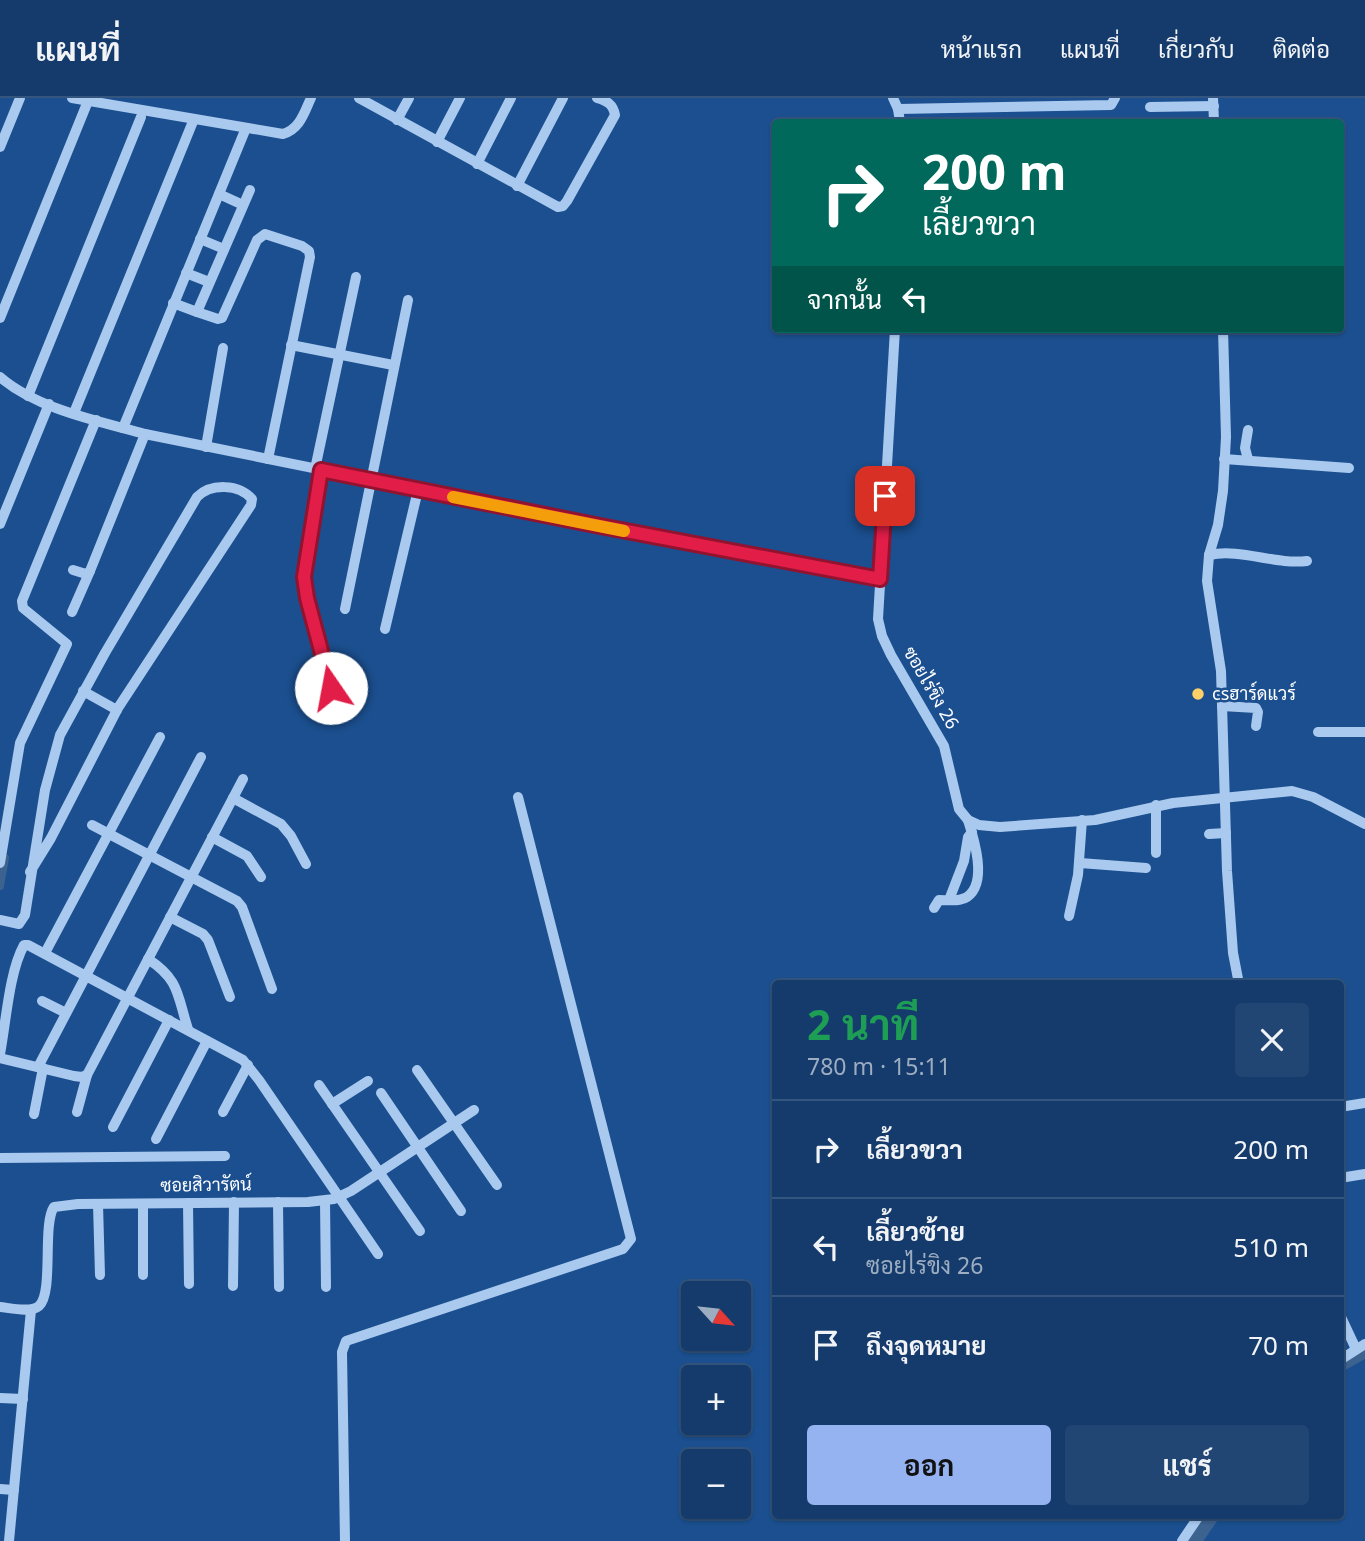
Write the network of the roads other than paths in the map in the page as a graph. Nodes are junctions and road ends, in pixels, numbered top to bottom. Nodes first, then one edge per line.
1 (20, 98) edge
2 (72, 98) edge
3 (359, 98) edge
4 (409, 98) edge
5 (460, 98) edge
6 (511, 98) edge
7 (563, 98) edge
8 (597, 98) edge
9 (1115, 98) edge
10 (307, 99) edge
11 (88, 101) junction
12 (935, 102) edge
13 (1056, 102) edge
14 (1213, 102) edge
15 (995, 103) edge
16 (900, 104) edge
17 (1150, 107) dead end
18 (141, 117) dead end
19 (194, 119) junction
20 (397, 121) junction
21 (246, 128) junction
22 (437, 142) junction
23 (0, 147) edge
24 (477, 164) junction
25 (517, 186) junction
26 (250, 190) dead end
27 (219, 194) junction
28 (243, 205) junction
29 (200, 239) junction
30 (223, 250) junction
31 (186, 273) junction
32 (356, 277) dead end
33 (209, 282) junction
34 (408, 300) dead end
35 (173, 303) junction
36 (197, 312) junction
37 (0, 318) edge
38 (895, 333) edge
39 (1223, 333) edge
40 (291, 345) junction
41 (223, 348) dead end
42 (340, 355) junction
43 (0, 365) edge
44 (393, 365) junction
45 (0, 377) edge
46 (28, 396) junction
47 (49, 404) junction
48 (74, 413) junction
49 (96, 420) junction
50 (123, 428) junction
51 (1248, 430) dead end
52 (145, 434) junction
53 (206, 447) junction
54 (268, 459) junction
55 (1227, 459) junction
56 (1245, 459) junction
57 (1349, 468) dead end
58 (318, 469) junction
59 (369, 480) junction
60 (418, 490) junction
61 (0, 524) edge
62 (1216, 554) junction
63 (1307, 561) dead end
64 (73, 570) dead end
65 (90, 572) junction
66 (880, 579) junction
67 (345, 608) dead end
68 (72, 612) dead end
69 (385, 629) dead end
70 (331, 688) dead end
71 (83, 691) junction
72 (1229, 707) junction
73 (117, 710) junction
74 (1256, 726) dead end
75 (1318, 732) dead end
76 (1365, 732) edge
77 (160, 737) dead end
78 (201, 757) dead end
79 (243, 779) dead end
80 (517, 797) dead end
81 (233, 798) junction
82 (1229, 798) junction
83 (1156, 805) junction
84 (1082, 820) junction
85 (1365, 824) edge
86 (92, 825) dead end
87 (970, 826) junction
88 (110, 833) junction
89 (1226, 833) junction
90 (1209, 834) dead end
91 (212, 837) junction
92 (1156, 853) dead end
93 (150, 854) junction
94 (0, 863) edge
95 (1080, 863) junction
96 (306, 864) dead end
97 (1146, 868) dead end
98 (30, 872) junction
99 (191, 877) junction
100 (261, 877) dead end
101 (949, 900) junction
102 (934, 908) dead end
103 (1069, 916) dead end
104 (170, 917) junction
105 (3, 920) edge
106 (46, 953) junction
107 (148, 959) junction
108 (86, 975) junction
109 (1238, 980) edge
110 (272, 989) dead end
111 (230, 997) dead end
112 (128, 998) junction
113 (42, 1000) dead end
114 (66, 1013) junction
115 (169, 1020) junction
116 (188, 1029) junction
117 (207, 1041) junction
118 (0, 1056) edge
119 (248, 1065) junction
120 (41, 1068) junction
121 (417, 1070) dead end
122 (86, 1075) junction
123 (368, 1081) dead end
124 (319, 1085) dead end
125 (381, 1093) dead end
126 (1365, 1103) edge
127 (332, 1104) junction
128 (1344, 1106) edge
129 (474, 1110) dead end
130 (77, 1112) dead end
131 (223, 1112) dead end
132 (34, 1114) dead end
133 (455, 1123) junction
134 (113, 1127) dead end
135 (156, 1139) dead end
136 (417, 1148) junction
137 (225, 1157) dead end
138 (0, 1158) edge
139 (380, 1172) junction
140 (1365, 1174) edge
141 (1344, 1177) edge
142 (497, 1185) dead end
143 (338, 1198) junction
144 (325, 1201) junction
145 (233, 1202) junction
146 (278, 1202) junction
147 (188, 1203) junction
148 (99, 1204) junction
149 (142, 1204) junction
150 (461, 1211) dead end
151 (420, 1231) dead end
152 (378, 1254) dead end
153 (100, 1275) dead end
154 (143, 1275) dead end
155 (189, 1284) dead end
156 (233, 1286) dead end
157 (279, 1287) dead end
158 (326, 1287) dead end
159 (0, 1307) edge
160 (31, 1310) junction
161 (1344, 1321) edge
162 (1361, 1347) edge
163 (1344, 1358) edge
164 (0, 1398) edge
165 (23, 1399) junction
166 (0, 1489) edge
167 (14, 1490) junction
168 (1197, 1519) edge
169 (9, 1541) edge
170 (345, 1541) edge
171 (1182, 1541) edge

1 - 23 street
2 - 11 street
3 - 20 street
4 - 20 street
5 - 22 street
6 - 24 street
7 - 25 street
8 - 25 street
9 - 13 street
10 - 21 street
11 - 19 street
11 - 37 street
12 - 15 street
12 - 16 street
13 - 15 street
14 - 17 street
18 - 46 street
19 - 21 street
19 - 48 street
20 - 22 street
21 - 27 street
22 - 24 street
24 - 25 street
26 - 28 street
27 - 28 street
27 - 29 street
28 - 30 street
29 - 30 street
29 - 31 street
30 - 33 street
31 - 33 street
31 - 35 street
32 - 42 street
33 - 36 street
34 - 44 street
35 - 36 street
35 - 50 street
36 - 40 street
38 - 66 street, ซอยไร่ขิง 26
39 - 55 street
40 - 42 street
40 - 54 street
41 - 53 street
42 - 44 street
42 - 58 street
43 - 45 street
44 - 59 street
45 - 46 street
46 - 47 street
47 - 48 street
47 - 61 street
48 - 49 street
49 - 50 street
49 - 94 street
50 - 52 street
51 - 56 street
52 - 53 street
52 - 65 street
53 - 54 street
54 - 58 street
55 - 56 street
55 - 62 street
56 - 57 street
58 - 59 street
58 - 70 street
59 - 60 street
59 - 67 street
60 - 66 street
60 - 69 street
62 - 63 street
62 - 72 street
64 - 65 street
65 - 68 street
66 - 87 street, ซอยไร่ขิง 26
71 - 73 street
71 - 73 street
71 - 98 street
72 - 74 street
72 - 82 street
73 - 98 street
75 - 76 street
77 - 88 street
78 - 93 street
79 - 81 street
80 - 170 street
81 - 91 street
81 - 96 street
82 - 83 street
82 - 85 street
82 - 89 street
83 - 84 street
83 - 92 street
84 - 87 street
84 - 95 street
86 - 88 street
87 - 101 street
87 - 101 street, ซอยไร่ขิง 26
88 - 93 street
88 - 106 street
89 - 90 street
89 - 109 street
91 - 99 street
91 - 100 street
93 - 99 street
93 - 108 street
95 - 97 street
95 - 103 street
98 - 105 street
99 - 104 street
99 - 110 street
101 - 102 street
104 - 107 street
104 - 111 street
106 - 108 street
106 - 118 street
107 - 112 street
107 - 116 street
108 - 112 street
108 - 114 street
112 - 115 street
112 - 122 street
113 - 114 street
114 - 120 street
115 - 116 street
115 - 134 street
116 - 117 street
117 - 119 street
117 - 135 street
118 - 120 street
119 - 131 street
119 - 143 street
120 - 122 street
120 - 132 street
121 - 133 street
122 - 130 street
123 - 127 street
124 - 127 street
125 - 136 street
126 - 128 street
127 - 139 street
129 - 133 street, ซอยสิวารัตน์
133 - 136 street, ซอยสิวารัตน์
133 - 142 street
136 - 139 street, ซอยสิวารัตน์
136 - 150 street
137 - 138 street
139 - 143 street, ซอยสิวารัตน์
139 - 151 street
140 - 141 street
143 - 144 street, ซอยสิวารัตน์
143 - 152 street
144 - 146 street, ซอยสิวารัตน์
144 - 158 street
145 - 146 street, ซอยสิวารัตน์
145 - 147 street, ซอยสิวารัตน์
145 - 156 street
146 - 157 street
147 - 149 street, ซอยสิวารัตน์
147 - 155 street
148 - 149 street, ซอยสิวารัตน์
148 - 153 street
148 - 160 street, ซอยสิวารัตน์
149 - 154 street
159 - 160 street
160 - 165 street
161 - 162 street
162 - 163 street
164 - 165 street
165 - 167 street
166 - 167 street
167 - 169 street
168 - 171 street

